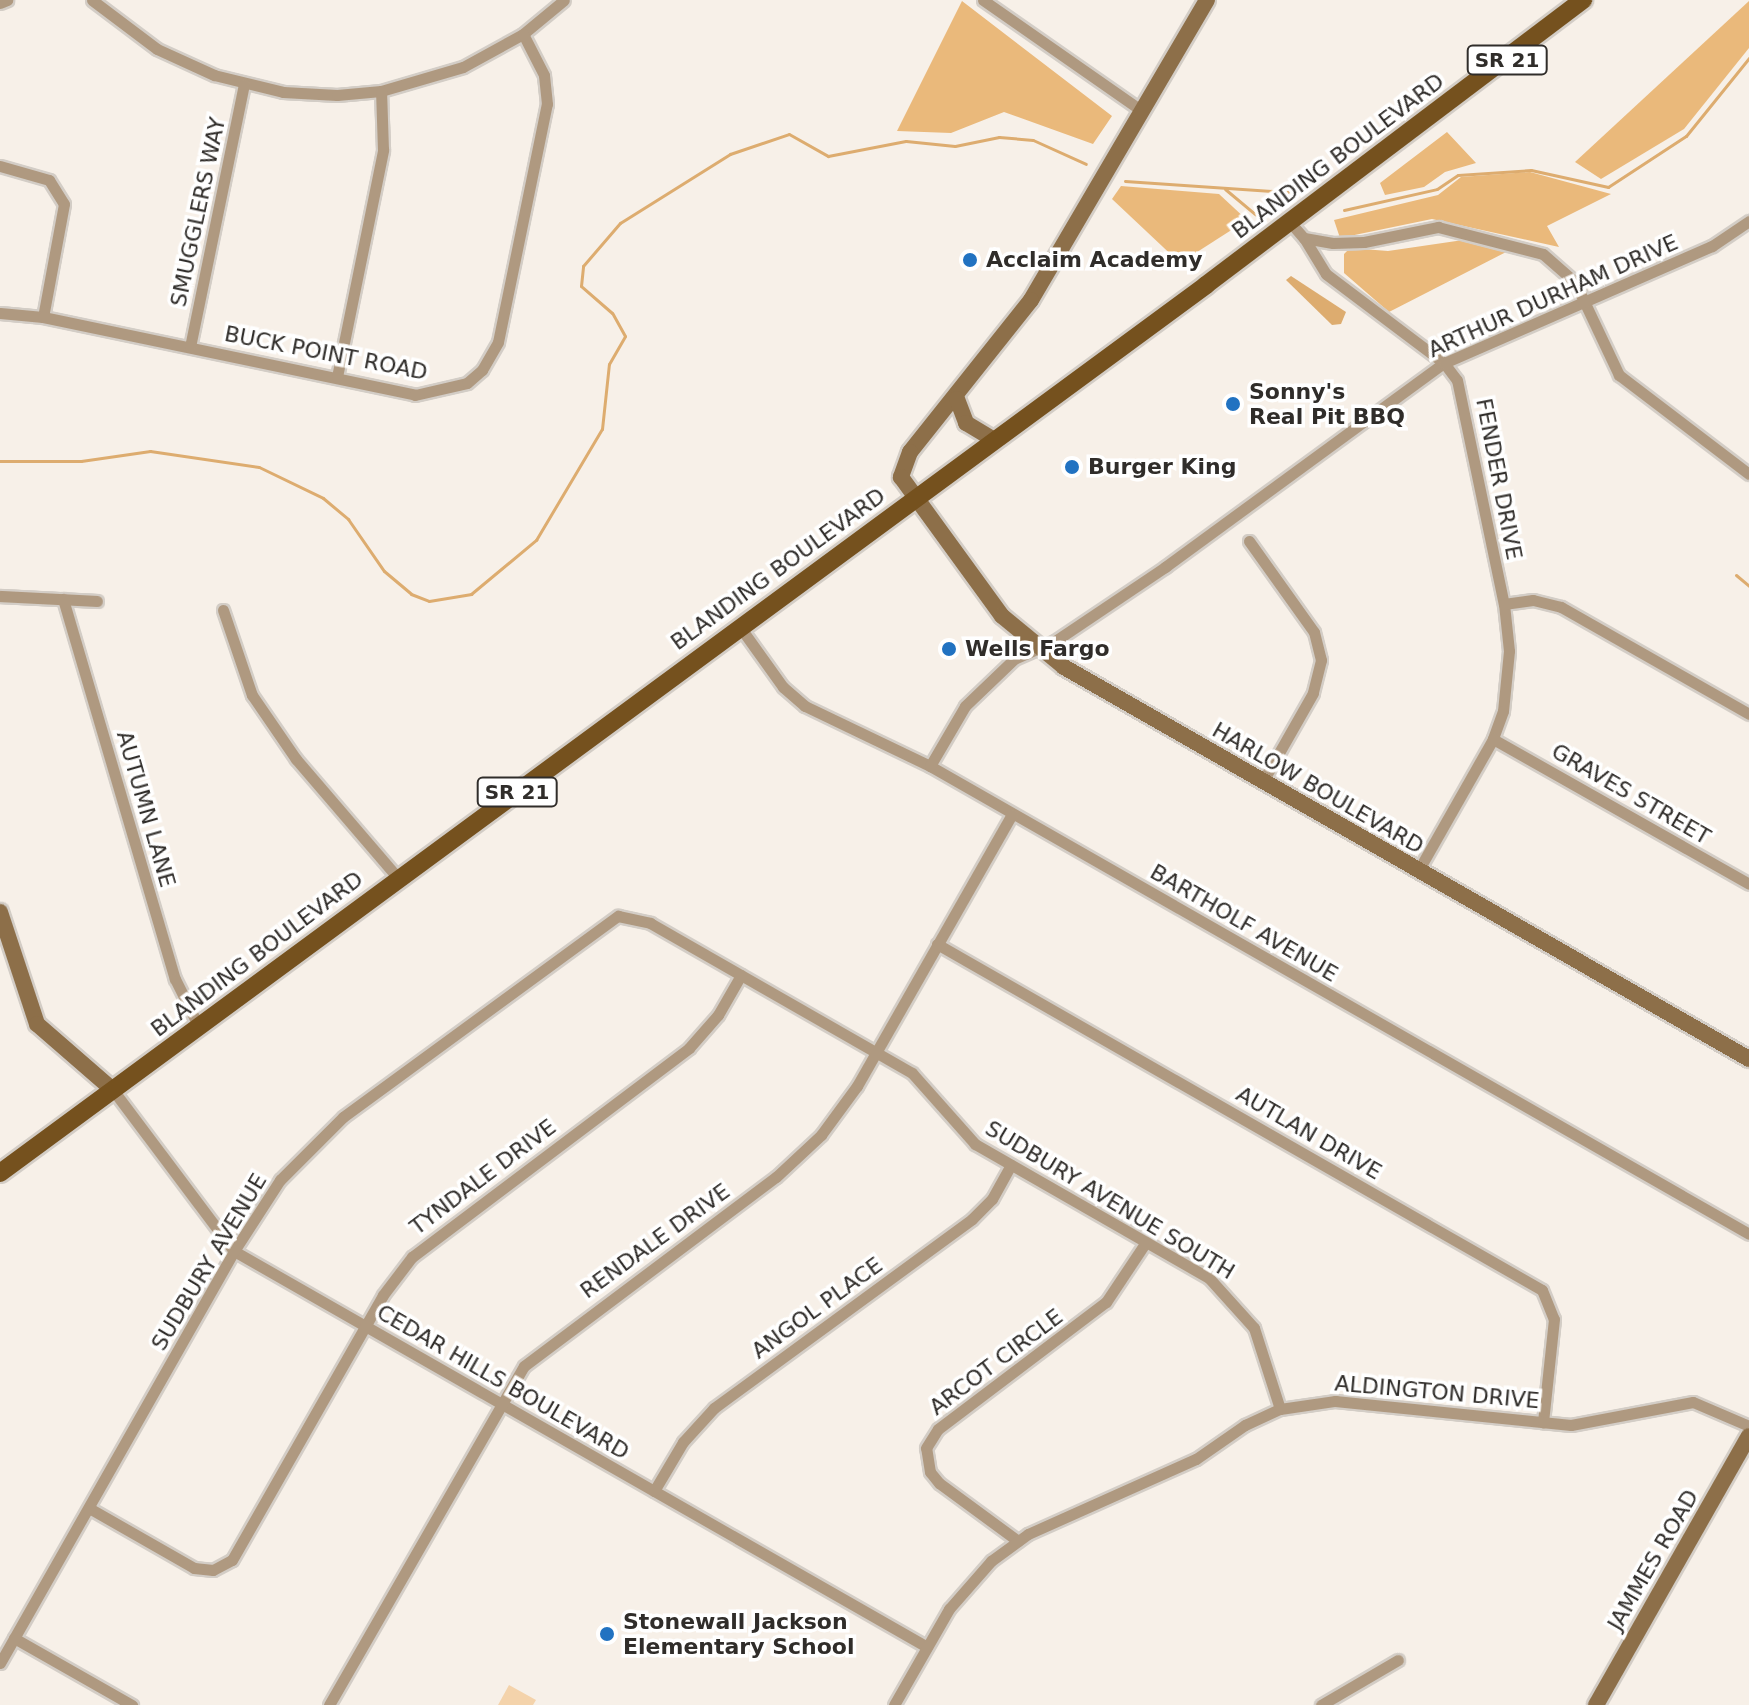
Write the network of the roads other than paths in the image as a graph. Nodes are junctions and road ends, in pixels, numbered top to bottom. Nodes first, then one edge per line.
1 (7, 0) edge
2 (92, 0) edge
3 (564, 0) edge
4 (983, 0) edge
5 (1207, 0) edge
6 (1583, 0) edge
7 (0, 3) edge
8 (523, 34) junction
9 (244, 84) junction
10 (381, 91) junction
11 (1142, 111) junction
12 (0, 166) edge
13 (1289, 221) junction
14 (1749, 221) edge
15 (1304, 238) junction
16 (1584, 302) junction
17 (0, 313) edge
18 (43, 317) junction
19 (190, 347) junction
20 (1444, 363) junction
21 (337, 377) junction
22 (957, 399) junction
23 (994, 440) junction
24 (1749, 474) edge
25 (915, 498) junction
26 (1249, 541) dead end
27 (0, 596) edge
28 (63, 599) junction
29 (97, 601) dead end
30 (1504, 604) junction
31 (223, 610) dead end
32 (740, 627) junction
33 (1037, 649) junction
34 (1749, 714) edge
35 (1493, 739) junction
36 (930, 766) junction
37 (1263, 781) junction
38 (1012, 814) junction
39 (1418, 871) junction
40 (399, 879) junction
41 (1749, 884) edge
42 (0, 912) edge
43 (628, 915) joint
44 (937, 944) junction
45 (741, 975) junction
46 (199, 1027) junction
47 (876, 1052) junction
48 (1749, 1059) edge
49 (113, 1090) junction
50 (1011, 1165) junction
51 (0, 1173) edge
52 (1749, 1234) edge
53 (1146, 1242) junction
54 (234, 1251) junction
55 (365, 1326) junction
56 (500, 1403) junction
57 (1280, 1409) junction
58 (1543, 1422) junction
59 (1749, 1426) edge
60 (1749, 1436) edge
61 (654, 1491) junction
62 (89, 1508) junction
63 (1018, 1541) junction
64 (14, 1638) junction
65 (927, 1647) junction
66 (1398, 1660) dead end
67 (0, 1663) edge
68 (132, 1705) edge
69 (329, 1705) edge
70 (894, 1705) edge
71 (1321, 1705) edge
72 (1596, 1705) edge

1 - 7 street
2 - 9 street
3 - 8 street
4 - 11 street
5 - 11 street, HARLOW BOULEVARD
6 - 13 main road, BLANDING BOULEVARD / SR 21
8 - 10 street
8 - 21 street, BUCK POINT ROAD
9 - 10 street
9 - 19 street, SMUGGLERS WAY
10 - 21 street
11 - 22 street, HARLOW BOULEVARD
12 - 18 street
13 - 15 street, FENDER DRIVE
13 - 23 main road, BLANDING BOULEVARD / SR 21
14 - 16 street, ARTHUR DURHAM DRIVE
15 - 16 street
15 - 20 street, FENDER DRIVE
16 - 20 street, ARTHUR DURHAM DRIVE
16 - 24 street
17 - 18 street, BUCK POINT ROAD
18 - 19 street, BUCK POINT ROAD
19 - 21 street, BUCK POINT ROAD
20 - 30 street, FENDER DRIVE
20 - 33 street, ARTHUR DURHAM DRIVE
22 - 23 street
22 - 25 street, HARLOW BOULEVARD
23 - 25 main road, BLANDING BOULEVARD / SR 21
25 - 32 main road, BLANDING BOULEVARD / SR 21
25 - 33 street, HARLOW BOULEVARD
26 - 37 street
27 - 28 street
28 - 29 street
28 - 46 street, AUTUMN LANE
30 - 34 street
30 - 35 street, FENDER DRIVE
31 - 40 street
32 - 36 street, BARTHOLF AVENUE
32 - 40 main road, BLANDING BOULEVARD / SR 21
33 - 36 street, ARTHUR DURHAM DRIVE
33 - 37 street, HARLOW BOULEVARD
35 - 39 street, FENDER DRIVE
35 - 41 street, GRAVES STREET
36 - 38 street, BARTHOLF AVENUE
37 - 39 street, HARLOW BOULEVARD
38 - 44 street, RENDALE DRIVE
38 - 52 street, BARTHOLF AVENUE
39 - 48 street, HARLOW BOULEVARD
40 - 46 main road, BLANDING BOULEVARD / SR 21
42 - 49 street
43 - 45 street, SUDBURY AVENUE SOUTH
43 - 54 street, SUDBURY AVENUE
44 - 47 street, RENDALE DRIVE
44 - 58 street, AUTLAN DRIVE
45 - 47 street, SUDBURY AVENUE SOUTH
45 - 55 street, TYNDALE DRIVE
46 - 49 main road, BLANDING BOULEVARD / SR 21
47 - 50 street, SUDBURY AVENUE SOUTH
47 - 56 street, RENDALE DRIVE
49 - 51 main road, BLANDING BOULEVARD / SR 21
49 - 54 street, CEDAR HILLS BOULEVARD
50 - 53 street, SUDBURY AVENUE SOUTH
50 - 61 street, ANGOL PLACE
53 - 57 street, SUDBURY AVENUE SOUTH
53 - 63 street, ARCOT CIRCLE
54 - 55 street, CEDAR HILLS BOULEVARD
54 - 62 street, SUDBURY AVENUE
55 - 56 street, CEDAR HILLS BOULEVARD
55 - 62 street, TYNDALE DRIVE
56 - 61 street, CEDAR HILLS BOULEVARD
56 - 69 street, RENDALE DRIVE
57 - 58 street, ALDINGTON DRIVE
57 - 63 street, ALDINGTON DRIVE
58 - 59 street, ALDINGTON DRIVE
60 - 72 street, JAMMES ROAD
61 - 65 street, CEDAR HILLS BOULEVARD
62 - 64 street, SUDBURY AVENUE
63 - 65 street, ALDINGTON DRIVE
64 - 67 street, SUDBURY AVENUE
64 - 68 street
65 - 70 street, ALDINGTON DRIVE
66 - 71 street

